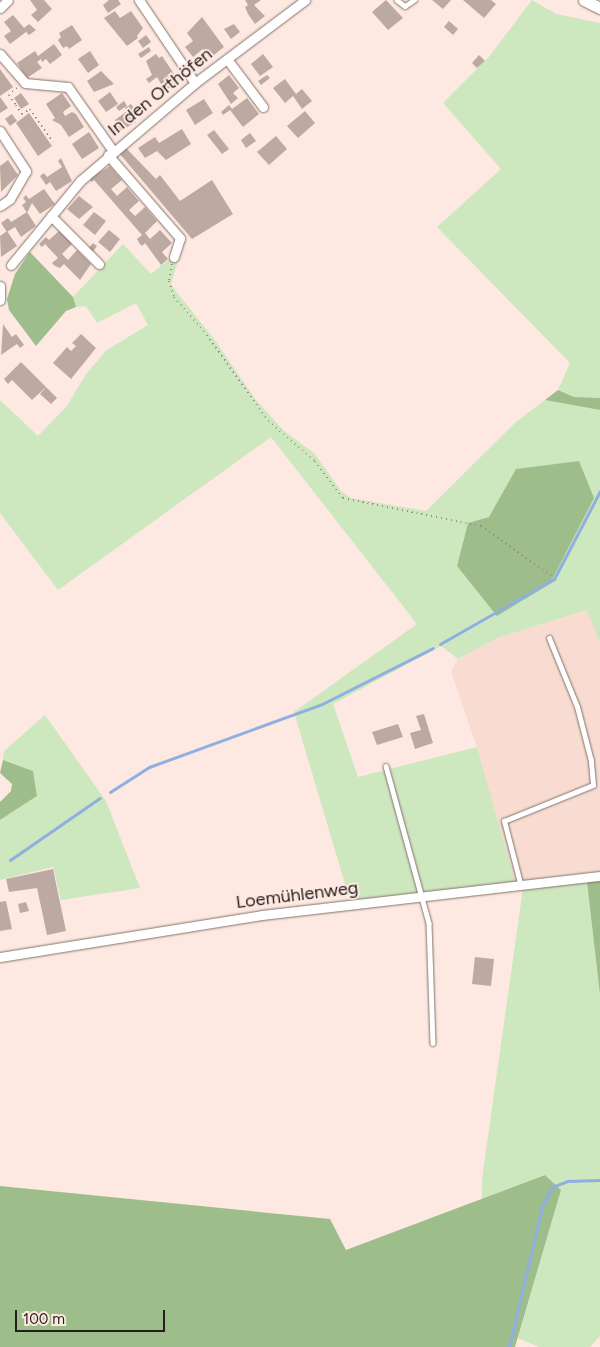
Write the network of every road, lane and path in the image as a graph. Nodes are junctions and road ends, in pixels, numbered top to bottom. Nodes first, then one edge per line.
1 (8, 0) edge
2 (139, 0) edge
3 (305, 0) edge
4 (397, 0) edge
5 (414, 0) edge
6 (584, 0) edge
7 (0, 8) edge
8 (600, 8) edge
9 (0, 54) edge
10 (227, 59) junction
11 (13, 83) dead end
12 (195, 83) junction
13 (263, 107) dead end
14 (0, 131) edge
15 (53, 142) dead end
16 (111, 153) junction
17 (0, 206) edge
18 (51, 216) junction
19 (174, 257) joint
20 (99, 264) dead end
21 (11, 265) dead end
22 (0, 286) edge
23 (0, 300) edge
24 (552, 576) dead end
25 (549, 638) dead end
26 (386, 766) dead end
27 (600, 783) edge
28 (593, 785) junction
29 (600, 876) edge
30 (520, 884) junction
31 (424, 895) junction
32 (0, 957) edge
33 (433, 1043) dead end

1 - 7 street
2 - 12 street
3 - 10 street, In den Orthöfen
4 - 5 lane
6 - 8 street
9 - 16 street, In den Orthöfen
10 - 12 street, In den Orthöfen
10 - 13 street, In den Orthöfen
11 - 15 path
12 - 16 street, In den Orthöfen
14 - 17 street
16 - 18 street, In den Orthöfen
16 - 19 street, In den Orthöfen
18 - 20 street
18 - 21 street, In den Orthöfen
19 - 24 path
22 - 23 street
25 - 28 lane
26 - 31 lane
27 - 28 lane
28 - 30 lane
29 - 30 street, Loemühlenweg
30 - 31 street, Loemühlenweg
31 - 32 street, Loemühlenweg
31 - 33 lane

